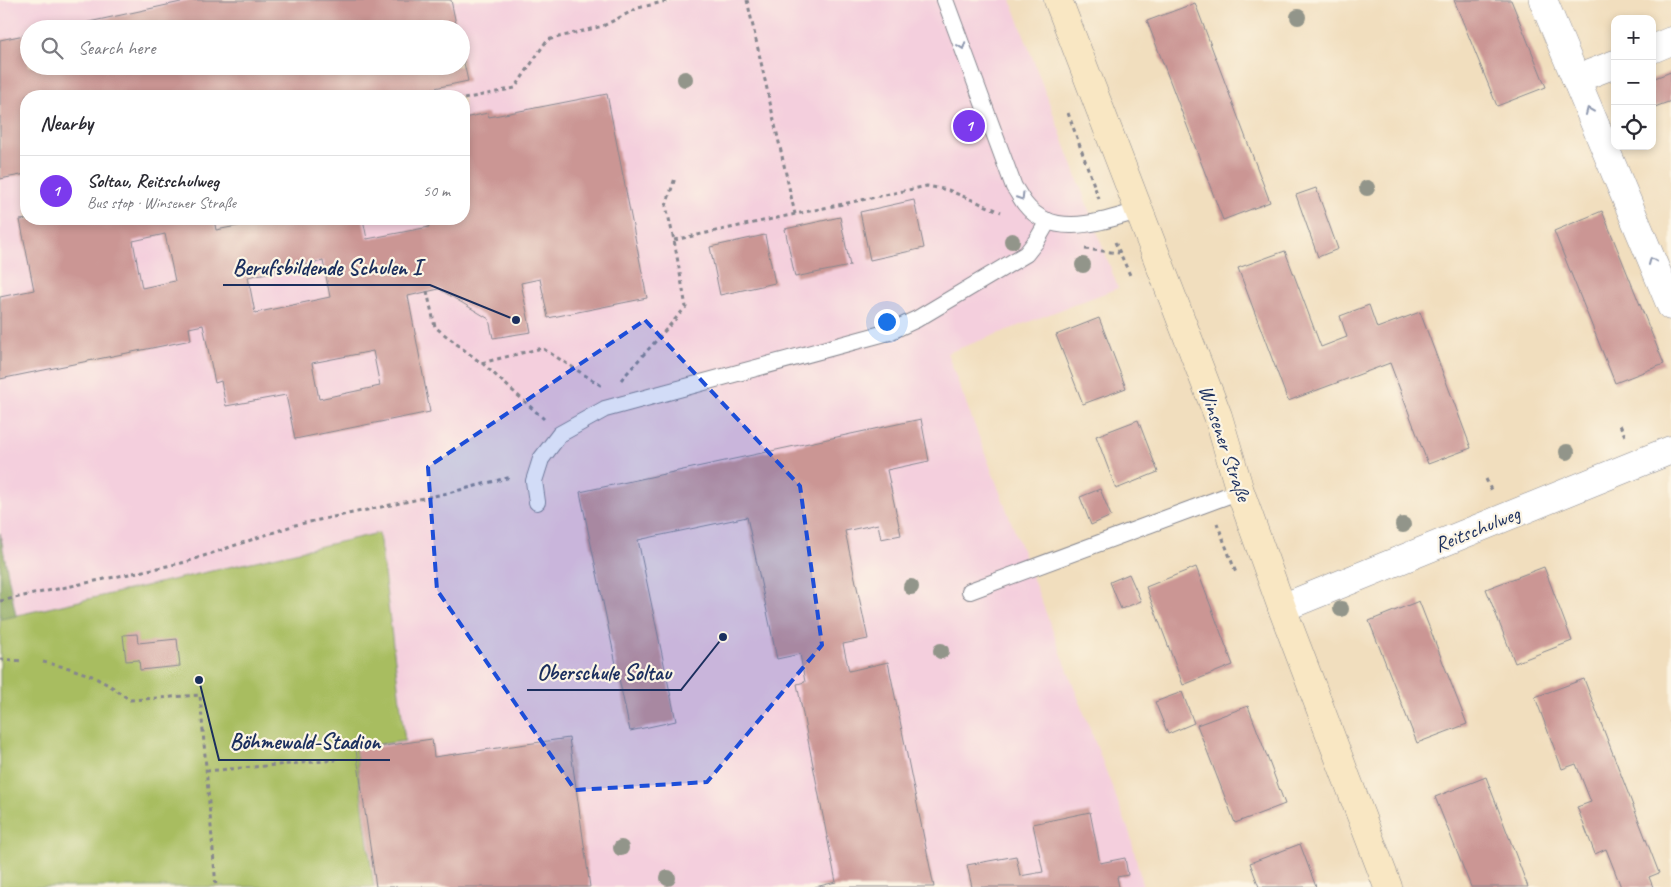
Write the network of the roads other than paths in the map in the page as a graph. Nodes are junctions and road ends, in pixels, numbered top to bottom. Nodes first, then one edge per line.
1 (946, 0) edge
2 (1058, 0) edge
3 (1543, 0) edge
4 (1671, 41) edge
5 (1656, 47) edge
6 (1611, 66) edge
7 (1576, 79) junction
8 (1138, 211) junction
9 (1048, 221) junction
10 (1671, 306) edge
11 (1671, 450) edge
12 (1240, 491) junction
13 (537, 502) dead end
14 (970, 591) dead end
15 (1282, 608) junction
16 (1388, 887) edge

1 -> 9 lane
2 - 8 main road, Winsener Straße
3 - 7 street
4 - 5 street
6 - 7 street
10 -> 7 street
8 - 9 lane
8 - 12 main road, Winsener Straße
9 - 13 lane
11 - 15 street, Reitschulweg
12 - 14 lane
12 - 15 main road, Winsener Straße
15 - 16 main road, Winsener Straße

